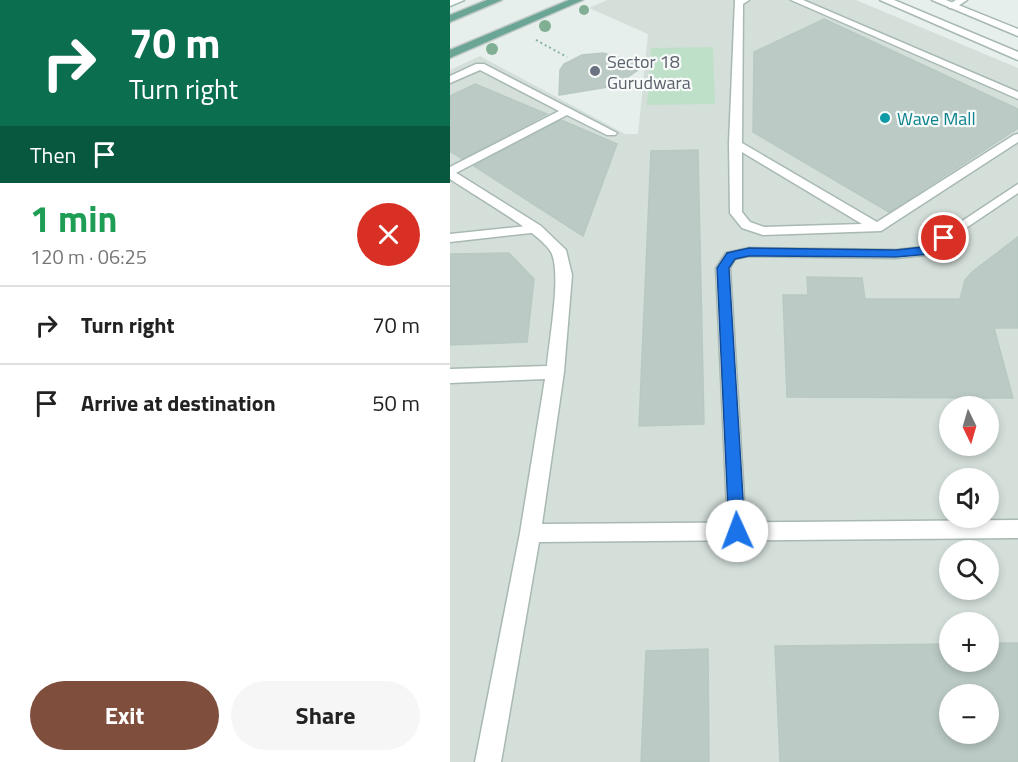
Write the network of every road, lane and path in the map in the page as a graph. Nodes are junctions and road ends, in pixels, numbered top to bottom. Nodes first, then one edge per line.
1 (459, 0) edge
2 (497, 0) edge
3 (578, 0) edge
4 (795, 0) edge
5 (885, 0) edge
6 (937, 0) edge
7 (963, 0) edge
8 (741, 1) edge
9 (450, 3) edge
10 (952, 6) junction
11 (450, 19) edge
12 (1018, 33) edge
13 (450, 54) edge
14 (1018, 56) edge
15 (450, 80) edge
16 (1018, 96) edge
17 (566, 111) junction
18 (611, 133) dead end
19 (1018, 137) edge
20 (735, 143) junction
21 (450, 173) edge
22 (1018, 188) edge
23 (877, 228) junction
24 (536, 229) junction
25 (450, 238) edge
26 (555, 372) junction
27 (450, 376) edge
28 (1018, 529) edge
29 (737, 531) junction
30 (530, 533) junction
31 (488, 762) edge

1 - 9 street
2 - 11 main road
3 - 13 main road
4 - 16 lane
5 - 14 street
6 - 10 street
7 - 10 lane
8 - 20 lane
10 - 12 street
15 - 17 lane
17 - 18 lane
17 - 21 lane
19 - 23 lane
20 - 23 lane
20 - 23 lane
21 - 24 street
22 - 29 lane
24 - 25 lane
24 - 26 street
26 - 27 street
26 - 30 street
28 - 29 street
29 - 30 street
30 - 31 street

